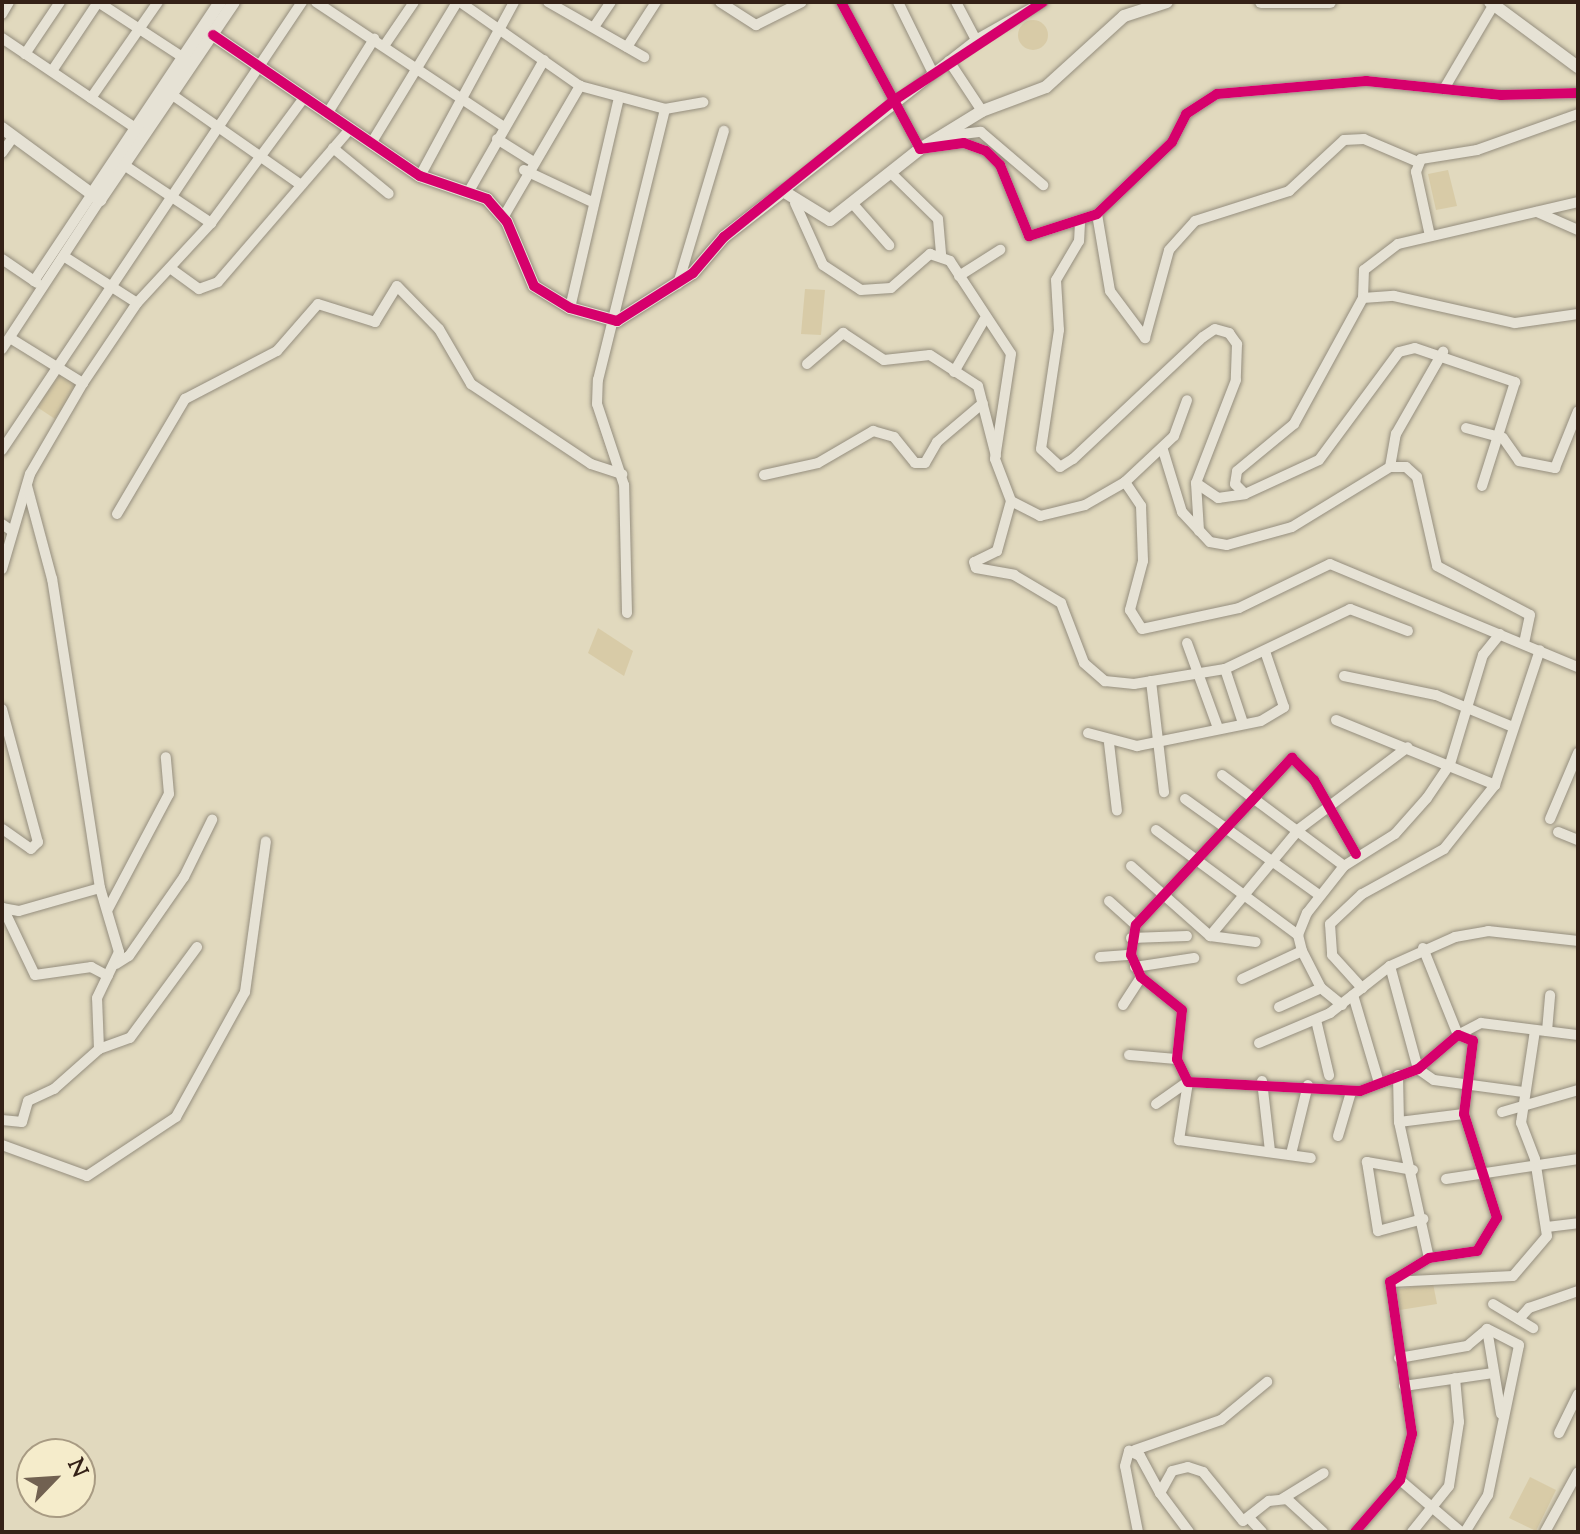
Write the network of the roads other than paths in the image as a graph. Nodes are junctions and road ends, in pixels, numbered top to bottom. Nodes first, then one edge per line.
1 (9, 2) edge
2 (60, 2) edge
3 (98, 2) edge
4 (158, 2) edge
5 (220, 2) edge
6 (234, 2) edge
7 (302, 2) edge
8 (316, 2) edge
9 (414, 2) edge
10 (458, 2) edge
11 (514, 2) edge
12 (611, 2) edge
13 (656, 2) edge
14 (720, 2) edge
15 (802, 2) edge
16 (841, 2) edge
17 (898, 2) edge
18 (956, 2) edge
19 (1043, 2) edge
20 (1167, 2) edge
21 (1261, 2) edge
22 (1330, 2) edge
23 (551, 3) edge
24 (1492, 3) edge
25 (2, 14) edge
26 (594, 27) junction
27 (494, 28) junction
28 (140, 30) junction
29 (213, 35) junction
30 (2, 38) edge
31 (374, 39) junction
32 (976, 40) junction
33 (384, 46) junction
34 (627, 47) junction
35 (25, 54) junction
36 (644, 57) dead end
37 (544, 60) junction
38 (189, 61) junction
39 (949, 61) junction
40 (416, 66) junction
41 (259, 67) junction
42 (1578, 67) edge
43 (52, 71) junction
44 (933, 73) junction
45 (580, 86) junction
46 (1444, 89) junction
47 (459, 93) junction
48 (1578, 93) edge
49 (171, 94) junction
50 (91, 98) junction
51 (303, 99) junction
52 (618, 101) junction
53 (893, 101) junction
54 (703, 102) dead end
55 (665, 109) junction
56 (982, 111) junction
57 (327, 114) junction
58 (1578, 114) edge
59 (218, 127) junction
60 (504, 127) junction
61 (2, 128) edge
62 (351, 128) junction
63 (724, 131) dead end
64 (140, 132) junction
65 (946, 136) junction
66 (13, 137) junction
67 (497, 139) junction
68 (372, 142) junction
69 (333, 148) junction
70 (920, 149) junction
71 (2, 153) edge
72 (260, 156) junction
73 (1418, 162) junction
74 (124, 165) junction
75 (528, 165) junction
76 (890, 172) junction
77 (420, 176) junction
78 (301, 185) junction
79 (1043, 185) dead end
80 (469, 191) junction
81 (783, 191) junction
82 (389, 194) dead end
83 (96, 197) junction
84 (174, 199) junction
85 (590, 201) junction
86 (1578, 202) edge
87 (795, 203) junction
88 (853, 204) junction
89 (1537, 212) junction
90 (1097, 214) junction
91 (504, 216) junction
92 (211, 223) junction
93 (1080, 223) junction
94 (1578, 230) edge
95 (1430, 236) junction
96 (889, 245) dead end
97 (1000, 250) dead end
98 (941, 256) junction
99 (65, 257) junction
100 (2, 259) edge
101 (170, 268) junction
102 (959, 276) junction
103 (34, 281) junction
104 (678, 284) junction
105 (111, 286) junction
106 (45, 288) junction
107 (1363, 298) junction
108 (137, 303) junction
109 (570, 308) junction
110 (1578, 314) edge
111 (984, 320) junction
112 (617, 321) junction
113 (10, 338) junction
114 (2, 349) edge
115 (1443, 352) junction
116 (807, 364) dead end
117 (60, 369) junction
118 (954, 372) junction
119 (83, 383) junction
120 (1187, 400) dead end
121 (983, 403) junction
122 (1578, 411) edge
123 (1466, 428) dead end
124 (1573, 434) edge
125 (1503, 438) junction
126 (2, 450) edge
127 (1163, 450) junction
128 (996, 456) junction
129 (1390, 467) junction
130 (622, 474) junction
131 (764, 475) dead end
132 (1125, 482) junction
133 (1196, 483) junction
134 (27, 486) junction
135 (1482, 486) dead end
136 (1245, 494) junction
137 (1011, 501) junction
138 (117, 514) dead end
139 (2, 524) edge
140 (12, 531) junction
141 (1199, 531) junction
142 (2, 569) edge
143 (627, 613) dead end
144 (1408, 631) dead end
145 (1500, 634) junction
146 (1187, 643) dead end
147 (1524, 643) junction
148 (1540, 650) junction
149 (1266, 654) junction
150 (1578, 667) edge
151 (1225, 669) junction
152 (1198, 673) junction
153 (1344, 676) dead end
154 (1151, 681) junction
155 (1463, 704) junction
156 (2, 709) edge
157 (1336, 720) dead end
158 (1243, 723) junction
159 (1513, 727) junction
160 (1218, 728) junction
161 (1088, 733) dead end
162 (1109, 743) junction
163 (1154, 743) junction
164 (1408, 747) junction
165 (1578, 753) edge
166 (166, 757) dead end
167 (1450, 764) junction
168 (1222, 775) dead end
169 (1495, 785) junction
170 (1573, 789) edge
171 (1164, 792) dead end
172 (1252, 793) junction
173 (1185, 799) dead end
174 (1328, 803) junction
175 (1117, 811) dead end
176 (1550, 819) dead end
177 (212, 820) dead end
178 (1224, 826) junction
179 (2, 829) edge
180 (1299, 829) junction
181 (1156, 830) dead end
182 (1558, 832) dead end
183 (1578, 840) edge
184 (266, 841) dead end
185 (1356, 854) junction
186 (1195, 862) junction
187 (1273, 862) junction
188 (1131, 866) dead end
189 (1344, 866) junction
190 (100, 888) junction
191 (1319, 895) junction
192 (1164, 897) junction
193 (1243, 897) junction
194 (1109, 901) dead end
195 (2, 908) edge
196 (108, 909) junction
197 (1136, 925) junction
198 (1298, 935) junction
199 (1187, 936) dead end
200 (1210, 936) junction
201 (1131, 938) junction
202 (1578, 941) edge
203 (1256, 942) dead end
204 (197, 947) dead end
205 (1423, 948) junction
206 (1302, 951) junction
207 (1131, 955) junction
208 (1100, 957) dead end
209 (1194, 958) dead end
210 (116, 964) junction
211 (1390, 966) junction
212 (1138, 972) junction
213 (108, 976) junction
214 (1242, 979) dead end
215 (1321, 988) junction
216 (1358, 992) junction
217 (1550, 995) dead end
218 (1123, 1005) dead end
219 (1342, 1005) junction
220 (1279, 1007) dead end
221 (1316, 1020) junction
222 (1541, 1030) junction
223 (1458, 1035) junction
224 (1578, 1035) edge
225 (1259, 1043) dead end
226 (99, 1049) junction
227 (1129, 1055) dead end
228 (1177, 1059) junction
229 (1418, 1069) junction
230 (1329, 1075) dead end
231 (1398, 1075) junction
232 (1262, 1081) junction
233 (1188, 1082) junction
234 (1379, 1083) junction
235 (1308, 1085) junction
236 (1468, 1085) junction
237 (1578, 1090) edge
238 (1351, 1092) junction
239 (1523, 1092) junction
240 (1156, 1104) dead end
241 (1520, 1106) junction
242 (1502, 1112) dead end
243 (1464, 1114) junction
244 (2, 1120) edge
245 (1399, 1122) junction
246 (1338, 1136) dead end
247 (2, 1145) edge
248 (1270, 1151) junction
249 (1291, 1154) junction
250 (1311, 1158) dead end
251 (1578, 1159) edge
252 (1537, 1167) junction
253 (1413, 1170) junction
254 (1483, 1174) junction
255 (1446, 1179) dead end
256 (1423, 1219) junction
257 (1578, 1223) edge
258 (1547, 1227) junction
259 (1429, 1258) junction
260 (1390, 1282) junction
261 (1578, 1291) edge
262 (1493, 1304) dead end
263 (1519, 1319) junction
264 (1533, 1328) dead end
265 (1487, 1329) junction
266 (1399, 1358) junction
267 (1493, 1373) junction
268 (1455, 1378) junction
269 (1267, 1382) dead end
270 (1404, 1386) junction
271 (1578, 1394) edge
272 (1502, 1422) junction
273 (1559, 1433) dead end
274 (1135, 1450) junction
275 (1324, 1473) dead end
276 (1576, 1479) edge
277 (1400, 1480) junction
278 (1160, 1493) junction
279 (1282, 1499) junction
280 (1434, 1509) junction
281 (1250, 1519) junction
282 (1138, 1532) edge
283 (1189, 1532) edge
284 (1262, 1532) edge
285 (1323, 1532) edge
286 (1355, 1532) edge
287 (1412, 1532) edge
288 (1463, 1532) edge
289 (1545, 1532) edge

1 - 25 street
2 - 35 street
3 - 28 street
3 - 43 street
4 - 28 street
5 - 38 street
6 - 29 street
7 - 41 street
8 - 31 street
9 - 33 street
10 - 27 street
10 - 40 street
11 - 27 street
12 - 26 street
13 - 34 street
14 - 15 street
16 - 53 street
17 - 44 street
18 - 32 street
19 - 32 street
20 - 56 street
21 - 22 street
23 - 26 street
24 - 42 street
24 - 46 street
26 - 34 street
27 - 37 street
27 - 47 street
28 - 38 street
28 - 50 street
29 - 38 street
29 - 41 street
30 - 35 street
31 - 33 street
31 - 57 street
32 - 39 street
33 - 40 street
34 - 36 street
35 - 43 street
37 - 45 street
37 - 60 street
38 - 49 street
38 - 64 street
39 - 44 street
39 - 56 street
40 - 47 street
40 - 68 street
41 - 51 street
41 - 59 street
43 - 50 street
44 - 53 street
45 - 52 street
45 - 75 street
46 - 48 street
46 - 90 street
47 - 60 street
47 - 77 street
49 - 59 street
49 - 64 street
50 - 64 street
51 - 57 street
51 - 72 street
52 - 55 street
52 - 85 street
53 - 70 street
53 - 81 street
54 - 55 street
55 - 112 street
56 - 65 street
57 - 62 street
58 - 73 street
59 - 72 street
59 - 84 street
60 - 67 street
61 - 66 street
62 - 68 street
62 - 69 street
63 - 104 street
64 - 74 street
64 - 83 street
65 - 70 street
65 - 79 street
66 - 71 street
66 - 83 street
67 - 75 street
67 - 80 street
68 - 77 street
69 - 78 street
69 - 82 street
70 - 76 street
70 - 93 street
72 - 78 street
72 - 92 street
73 - 90 street
73 - 95 street
74 - 83 street
74 - 84 street
75 - 85 street
75 - 91 street
76 - 88 street
76 - 98 street
77 - 80 street
78 - 101 street
80 - 91 street
81 - 87 street
81 - 104 street
83 - 99 street
83 - 103 street
84 - 92 street
84 - 105 street
85 - 109 street
86 - 89 street
87 - 88 street
87 - 98 street
88 - 96 street
89 - 94 street
89 - 95 street
90 - 93 street
91 - 109 street
92 - 101 street
93 - 133 street
95 - 107 street
97 - 102 street
98 - 102 street
99 - 105 street
99 - 106 street
100 - 103 street
101 - 108 street
102 - 111 street
103 - 106 street
104 - 112 street
105 - 108 street
105 - 117 street
106 - 113 street
107 - 110 street
107 - 136 street
108 - 119 street
109 - 112 street
111 - 118 street
111 - 128 street
112 - 130 street
113 - 114 street
113 - 117 street
115 - 125 street
115 - 129 street
115 - 136 street
116 - 118 street
117 - 119 street
117 - 126 street
118 - 121 street
119 - 134 street
120 - 127 street
121 - 128 street
121 - 131 street
122 - 124 street
123 - 125 street
124 - 125 street
125 - 135 street
127 - 132 street
127 - 141 street
128 - 137 street
129 - 141 street
129 - 147 street
130 - 138 street
130 - 143 street
132 - 137 street
132 - 145 street
133 - 136 street
133 - 141 street
134 - 140 street
134 - 190 street
137 - 154 street
139 - 140 street
140 - 142 street
144 - 149 street
145 - 147 street
145 - 155 street
146 - 152 street
147 - 148 street
148 - 150 street
148 - 159 street
149 - 151 street
149 - 158 street
151 - 152 street
151 - 158 street
152 - 154 street
152 - 160 street
153 - 155 street
154 - 163 street
155 - 159 street
155 - 167 street
156 - 179 street
157 - 164 street
158 - 160 street
159 - 169 street
160 - 163 street
161 - 162 street
162 - 163 street
162 - 175 street
163 - 171 street
164 - 167 street
164 - 174 street
165 - 170 street
166 - 196 street
167 - 169 street
167 - 185 street
168 - 172 street
169 - 216 street
170 - 176 street
172 - 174 street
172 - 178 street
172 - 180 street
173 - 178 street
174 - 180 street
174 - 185 street
177 - 210 street
178 - 186 street
178 - 187 street
180 - 187 street
180 - 189 street
181 - 186 street
182 - 183 street
184 - 247 street
185 - 189 street
186 - 192 street
186 - 193 street
187 - 191 street
187 - 193 street
188 - 192 street
189 - 191 street
190 - 195 street
190 - 196 street
191 - 198 street
192 - 197 street
192 - 200 street
193 - 198 street
193 - 200 street
194 - 197 street
195 - 213 street
196 - 210 street
197 - 201 street
198 - 206 street
199 - 201 street
200 - 203 street
201 - 207 street
202 - 205 street
204 - 226 street
205 - 211 street
205 - 223 street
206 - 214 street
206 - 215 street
207 - 208 street
207 - 212 street
209 - 212 street
210 - 213 street
211 - 216 street
211 - 229 street
212 - 218 street
212 - 228 street
213 - 226 street
215 - 219 street
215 - 220 street
216 - 219 street
216 - 234 street
217 - 222 street
219 - 221 street
221 - 225 street
221 - 230 street
222 - 223 street
222 - 224 street
222 - 239 street
223 - 229 street
223 - 236 street
226 - 244 street
227 - 228 street
228 - 233 street
229 - 231 street
229 - 236 street
231 - 234 street
231 - 245 street
232 - 233 street
232 - 235 street
232 - 248 street
233 - 240 street
233 - 248 street
234 - 238 street
235 - 238 street
235 - 249 street
236 - 239 street
236 - 243 street
237 - 241 street
238 - 246 street
239 - 241 street
241 - 242 street
241 - 252 street
243 - 245 street
243 - 254 street
245 - 253 street
248 - 249 street
249 - 250 street
251 - 252 street
252 - 254 street
252 - 258 street
253 - 256 street
253 - 256 street
254 - 255 street
254 - 259 street
256 - 259 street
257 - 258 street
258 - 260 street
259 - 260 street
260 - 266 street
261 - 263 street
262 - 263 street
263 - 264 street
265 - 266 street
265 - 267 street
265 - 272 street
266 - 270 street
267 - 268 street
267 - 272 street
268 - 270 street
268 - 280 street
269 - 274 street
270 - 277 street
271 - 273 street
272 - 288 street
274 - 278 street
274 - 282 street
275 - 279 street
276 - 289 street
277 - 280 street
277 - 286 street
278 - 281 street
278 - 283 street
279 - 281 street
279 - 285 street
280 - 287 street
280 - 288 street
281 - 284 street

